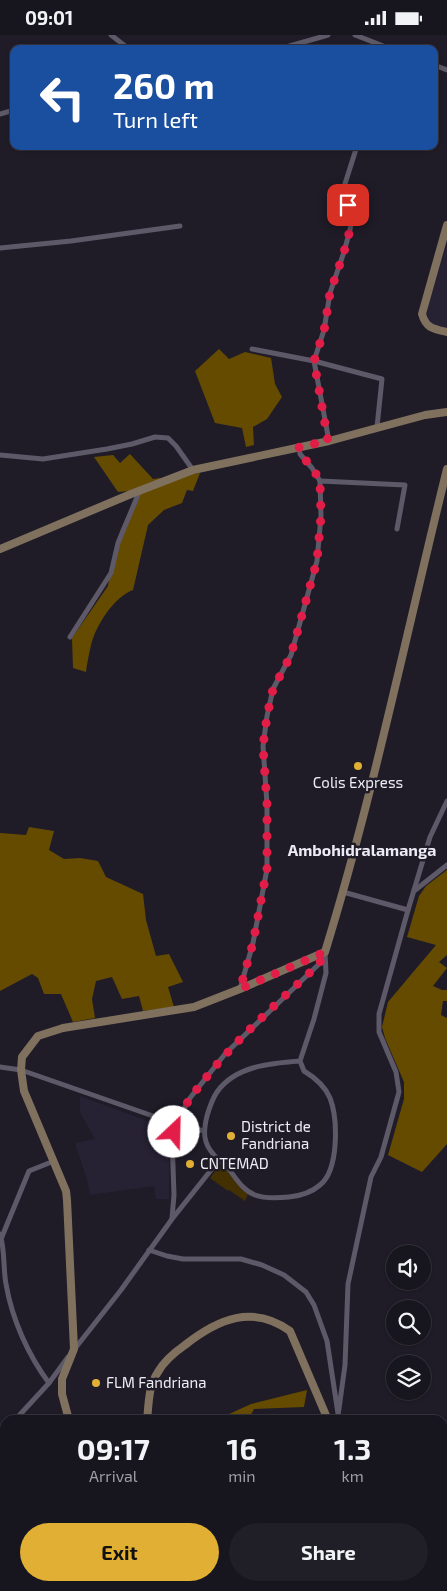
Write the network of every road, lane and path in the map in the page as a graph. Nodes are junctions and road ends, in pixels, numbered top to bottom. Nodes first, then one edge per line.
1 (111, 35) edge
2 (328, 35) edge
3 (355, 35) edge
4 (124, 45) edge
5 (293, 45) edge
6 (380, 45) edge
7 (356, 150) edge
8 (447, 225) edge
9 (180, 226) dead end
10 (0, 248) edge
11 (447, 332) edge
12 (252, 349) dead end
13 (314, 361) junction
14 (447, 412) edge
15 (377, 427) junction
16 (328, 441) junction
17 (299, 447) junction
18 (0, 455) edge
19 (447, 469) edge
20 (193, 470) junction
21 (320, 481) junction
22 (445, 488) edge
23 (140, 490) junction
24 (396, 529) dead end
25 (0, 549) edge
26 (70, 637) dead end
27 (447, 801) edge
28 (447, 865) edge
29 (414, 891) junction
30 (343, 892) junction
31 (408, 910) junction
32 (325, 952) junction
33 (240, 989) junction
34 (300, 1061) junction
35 (0, 1067) edge
36 (21, 1070) junction
37 (176, 1124) junction
38 (204, 1131) junction
39 (218, 1160) junction
40 (54, 1161) junction
41 (172, 1219) junction
42 (1, 1235) edge
43 (0, 1250) edge
44 (149, 1250) junction
45 (74, 1349) junction
46 (49, 1383) junction
47 (20, 1415) edge
48 (68, 1415) edge
49 (147, 1415) edge
50 (326, 1415) edge
51 (339, 1415) edge
52 (339, 1415) edge

1 - 4 street
2 - 5 street
3 - 6 street
7 - 13 street
8 - 11 main road
9 - 10 street
12 - 13 street
13 - 15 street
13 - 16 street
14 - 15 main road
15 - 16 main road
16 - 17 main road
17 - 20 main road
17 - 21 street
18 - 20 street
19 - 22 main road
20 - 23 main road
21 - 24 street
21 - 33 street
22 - 30 main road
23 - 25 main road
23 - 26 street
27 - 29 street
28 - 29 street
29 - 31 street
30 - 31 street
30 - 32 main road
31 - 51 street
32 - 33 main road
32 - 34 street
32 - 37 street
33 - 36 main road
34 - 38 street
34 - 39 street
35 - 36 street
36 - 37 street
36 - 40 main road
37 - 38 street
37 - 41 street
38 - 39 street
39 - 41 street
40 - 42 street
40 - 45 main road
41 - 44 street
42 - 43 street
42 - 46 street
44 - 45 street
44 - 52 street
45 - 46 street
45 - 48 main road
46 - 47 street
49 - 50 main road

